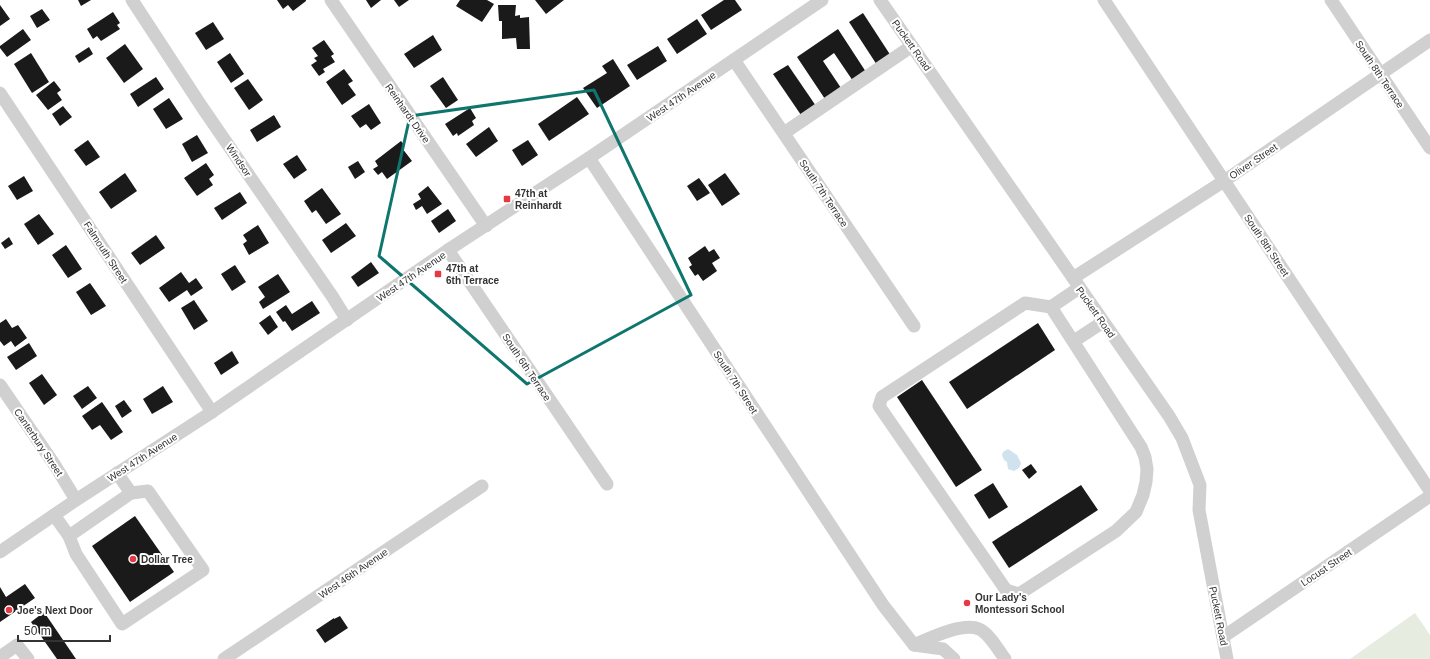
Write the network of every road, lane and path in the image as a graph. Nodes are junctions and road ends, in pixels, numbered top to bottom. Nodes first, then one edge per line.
1 (132, 0) edge
2 (331, 0) edge
3 (822, 0) edge
4 (1104, 0) edge
5 (1331, 0) edge
6 (886, 2) edge
7 (1430, 40) edge
8 (912, 46) junction
9 (734, 60) junction
10 (1381, 74) junction
11 (0, 93) edge
12 (784, 133) junction
13 (1430, 148) edge
14 (589, 158) junction
15 (1224, 181) junction
16 (486, 226) junction
17 (448, 250) junction
18 (1076, 283) junction
19 (1051, 307) junction
20 (347, 320) junction
21 (1103, 322) junction
22 (914, 326) dead end
23 (1074, 342) junction
24 (0, 385) edge
25 (212, 412) junction
26 (117, 473) junction
27 (607, 484) dead end
28 (482, 486) dead end
29 (1430, 490) edge
30 (131, 493) junction
31 (1430, 496) edge
32 (76, 500) junction
33 (54, 515) junction
34 (69, 536) junction
35 (0, 552) edge
36 (1223, 637) junction
37 (914, 645) junction
38 (0, 657) edge
39 (28, 659) edge
40 (224, 659) edge
41 (954, 659) edge
42 (1006, 659) edge
43 (1227, 659) edge

1 - 20 street, Windsor
2 - 16 street, Reinhardt Drive
3 - 9 street, West 47th Avenue
4 - 15 street, South 8th Street
5 - 10 street, South 8th Terrace
6 - 8 street, Puckett Road
7 - 10 street, Oliver Street
8 - 12 street
8 - 18 street, Puckett Road
9 - 12 street, South 7th Terrace
9 - 14 street, West 47th Avenue
10 - 13 street, South 8th Terrace
10 - 15 street, Oliver Street
11 - 25 street, Falmouth Street
12 - 22 street, South 7th Terrace
14 - 16 street, West 47th Avenue
14 - 37 street, South 7th Street
15 - 18 street, Oliver Street
15 - 29 street, South 8th Street
16 - 17 street, West 47th Avenue
17 - 20 street, West 47th Avenue
17 - 27 street, South 6th Terrace
18 - 19 street, Oliver Street
18 - 21 street, Puckett Road
19 - 23 street
19 - 23 street
20 - 25 street, West 47th Avenue
21 - 23 street
21 - 36 street, Puckett Road
24 - 32 street, Canterbury Street
25 - 26 street, West 47th Avenue
26 - 30 street
26 - 32 street, West 47th Avenue
28 - 40 street, West 46th Avenue
30 - 34 street
30 - 34 street
31 - 36 street, Locust Street
32 - 33 street, West 47th Avenue
33 - 34 street
33 - 35 street, West 47th Avenue
36 - 43 street, Puckett Road
37 - 41 street
37 - 42 street
38 - 39 street

